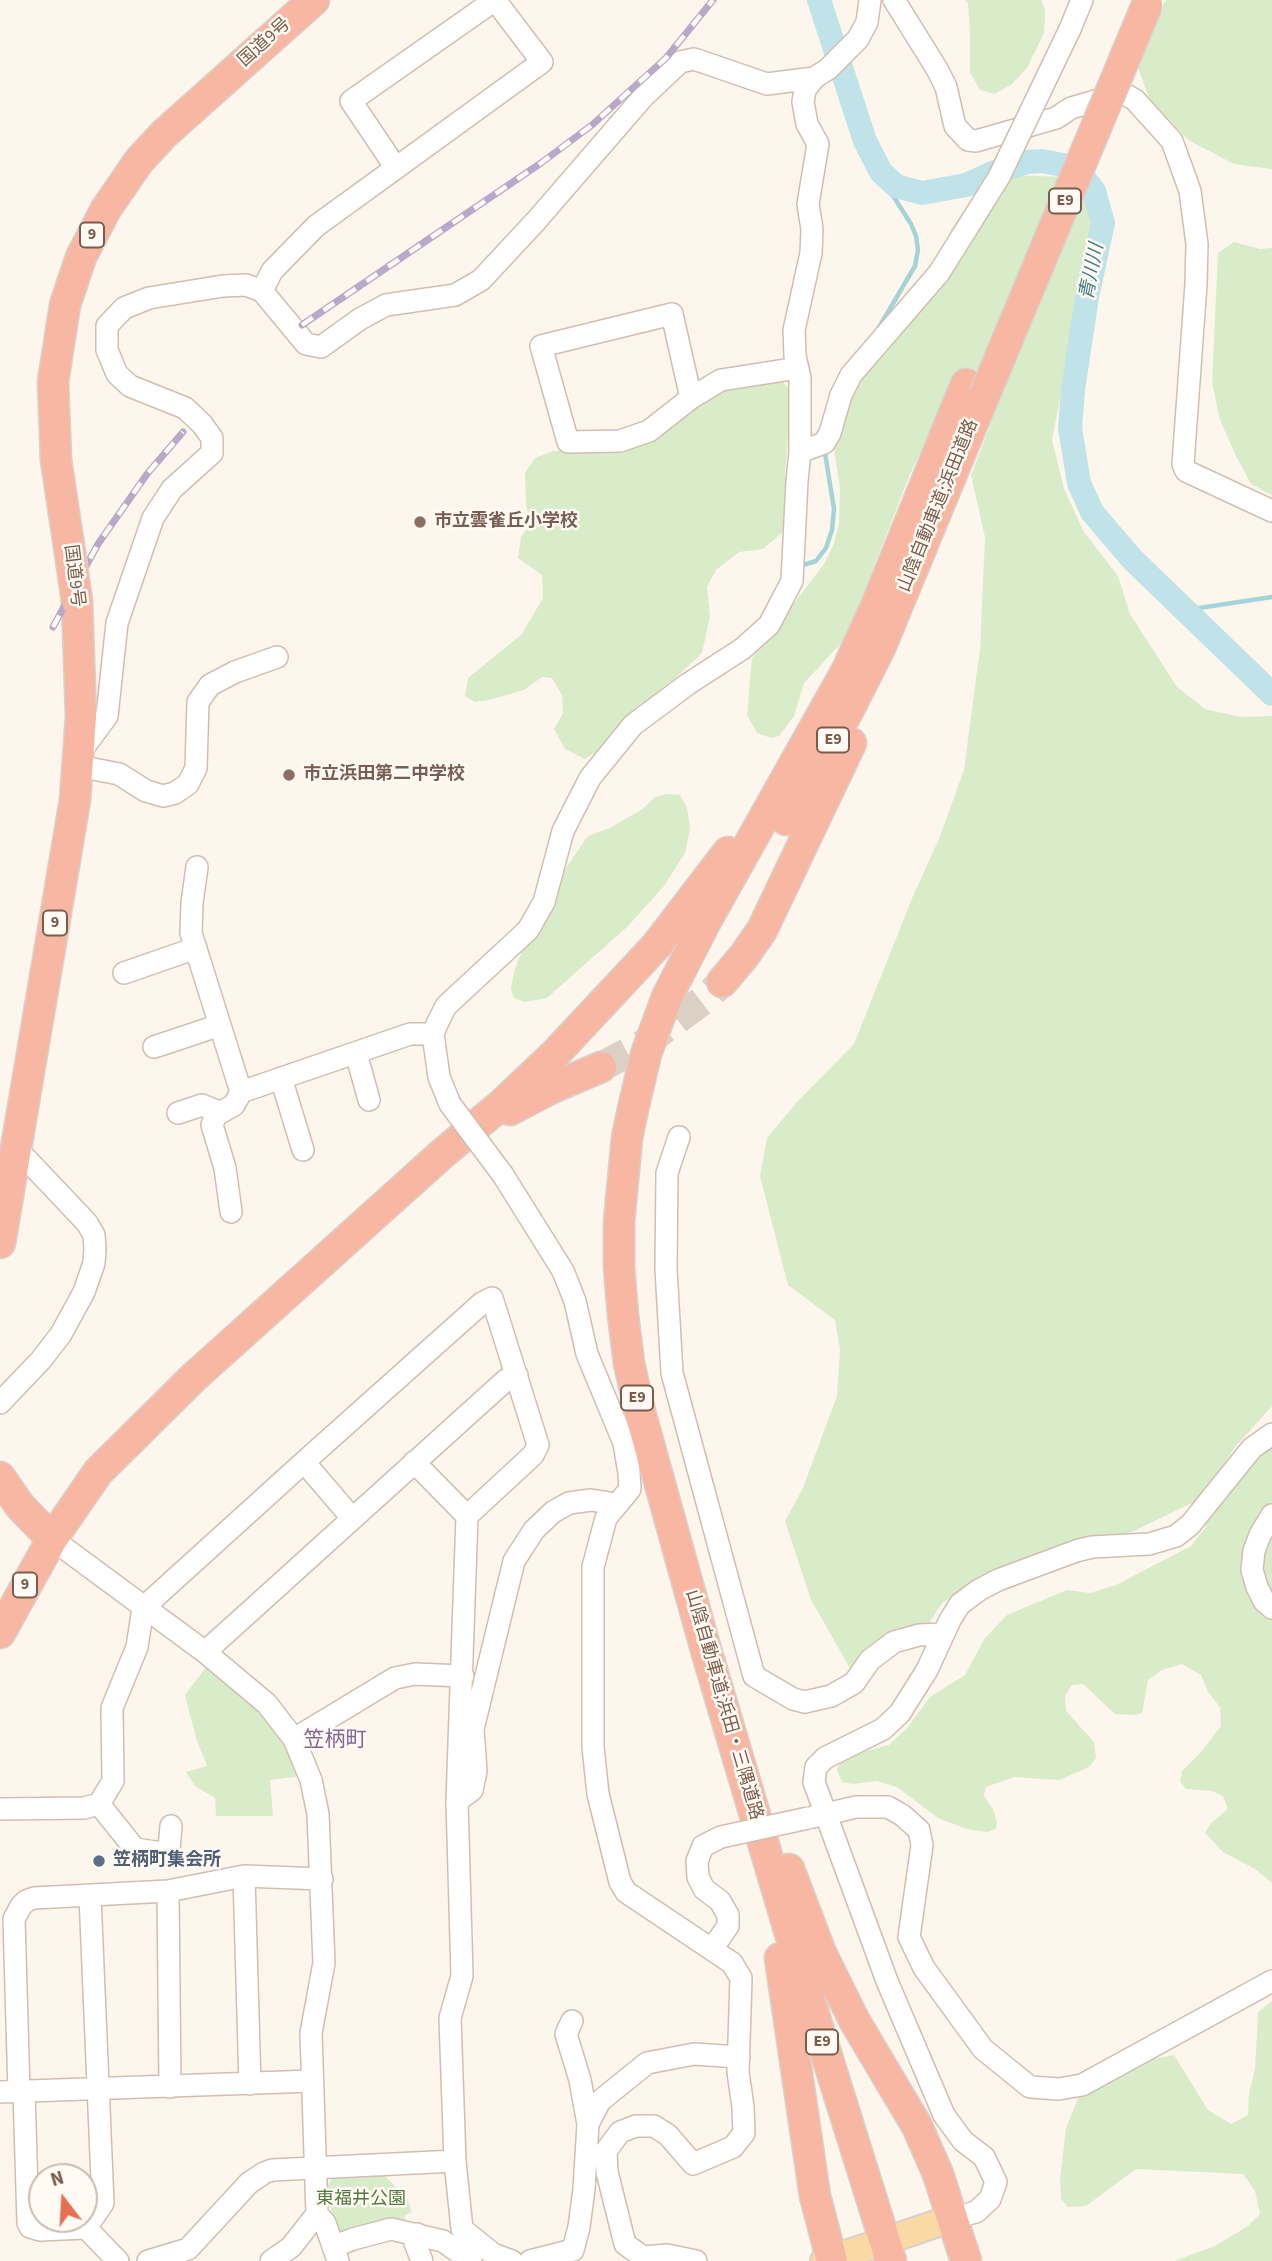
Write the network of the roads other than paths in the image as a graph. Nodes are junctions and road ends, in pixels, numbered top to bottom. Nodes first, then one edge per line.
1 (314, 0) edge
2 (870, 0) edge
3 (894, 0) edge
4 (1082, 0) edge
5 (1141, 2) edge
6 (821, 74) junction
7 (396, 168) junction
8 (262, 291) junction
9 (798, 368) junction
10 (975, 390) junction
11 (691, 398) junction
12 (800, 452) junction
13 (953, 475) junction
14 (1272, 511) edge
15 (277, 657) dead end
16 (817, 725) junction
17 (79, 760) junction
18 (197, 867) dead end
19 (196, 948) junction
20 (124, 973) dead end
21 (722, 982) tunnel mouth
22 (679, 987) junction
23 (220, 1025) junction
24 (433, 1034) junction
25 (154, 1047) dead end
26 (356, 1053) junction
27 (601, 1067) tunnel mouth
28 (281, 1078) junction
29 (241, 1092) junction
30 (369, 1100) dead end
31 (219, 1112) junction
32 (178, 1113) dead end
33 (679, 1137) dead end
34 (16, 1148) junction
35 (303, 1150) dead end
36 (442, 1154) junction
37 (231, 1212) dead end
38 (0, 1242) edge
39 (517, 1375) junction
40 (0, 1403) edge
41 (1272, 1434) edge
42 (304, 1462) junction
43 (414, 1462) junction
44 (0, 1477) edge
45 (616, 1504) junction
46 (1272, 1515) edge
47 (467, 1516) junction
48 (352, 1518) junction
49 (51, 1539) junction
50 (143, 1608) junction
51 (1272, 1608) edge
52 (0, 1633) edge
53 (942, 1634) junction
54 (706, 1650) junction
55 (205, 1652) junction
56 (463, 1676) junction
57 (294, 1739) junction
58 (457, 1801) junction
59 (99, 1804) junction
60 (0, 1809) edge
61 (817, 1816) junction
62 (757, 1821) junction
63 (171, 1826) dead end
64 (244, 1876) junction
65 (322, 1879) junction
66 (169, 1891) junction
67 (90, 1896) junction
68 (712, 1949) junction
69 (1272, 1980) edge
70 (572, 2021) dead end
71 (739, 2057) junction
72 (312, 2081) junction
73 (250, 2084) junction
74 (170, 2087) junction
75 (99, 2089) junction
76 (14, 2092) edge
77 (588, 2124) junction
78 (455, 2161) junction
79 (316, 2169) junction
80 (98, 2210) edge
81 (317, 2214) junction
82 (953, 2218) junction
83 (28, 2223) edge
84 (91, 2233) edge
85 (417, 2234) junction
86 (887, 2248) edge
87 (336, 2254) edge
88 (667, 2258) edge
89 (829, 2260) edge
90 (117, 2261) edge
91 (148, 2261) edge
92 (271, 2261) edge
93 (422, 2261) edge
94 (471, 2261) edge
95 (512, 2261) edge
96 (530, 2261) edge
97 (696, 2261) edge
98 (966, 2261) edge

1 - 17 highway, 国道9号 / 9, bridge
2 - 6 street
3 - 14 street
4 - 12 street, bridge
5 - 10 highway, 山陰自動車道;浜田道路 / E9
6 - 8 street
6 - 9 street
7 - 7 street
7 - 8 street
8 - 17 street
9 - 11 street
9 - 12 street
10 - 13 highway, 山陰自動車道;浜田道路 / E9
10 - 16 highway, 山陰自動車道;浜田道路 / E9
11 - 11 street
12 - 24 street
13 - 21 highway
13 - 22 highway, 山陰自動車道;浜田道路 / E9
15 - 17 street
16 - 22 highway, 山陰自動車道;浜田道路 / E9
16 - 36 highway
17 - 34 highway, 国道9号 / 9
18 - 19 street
19 - 20 street
19 - 23 street
22 - 54 highway, 山陰自動車道;浜田・三隅道路 / E9
23 - 25 street
23 - 29 street
24 - 26 street
24 - 45 street, bridge
26 - 28 street
26 - 30 street
27 - 36 highway
28 - 29 street
28 - 35 street
29 - 31 street
31 - 32 street
31 - 37 street
33 - 53 street
34 - 38 highway, 国道9号 / 9
34 - 40 street
36 - 49 highway
39 - 42 street
39 - 43 street
39 - 47 street
41 - 53 street
42 - 48 street
42 - 50 street
43 - 47 street
43 - 48 street
44 - 49 highway
45 - 58 street
45 - 68 street
46 - 51 street
47 - 56 street
48 - 55 street
49 - 50 street
49 - 52 highway, 9
50 - 55 street
50 - 59 street
53 - 61 street
54 - 62 highway, 山陰自動車道;浜田・三隅道路 / E9
54 - 82 highway
55 - 57 street
56 - 57 street
56 - 58 street
57 - 65 street
58 - 78 street
59 - 60 street
59 - 63 street
61 - 68 street, bridge
61 - 69 street
61 - 82 street
62 - 86 highway, 山陰自動車道;浜田・三隅道路 / E9
62 - 89 highway
64 - 65 street
64 - 66 street
64 - 73 street
65 - 72 street
66 - 67 street
66 - 74 street
67 - 75 street
67 - 76 street
68 - 71 street
70 - 77 street
71 - 77 street
71 - 88 street
72 - 73 street
72 - 79 street
73 - 74 street
74 - 75 street
75 - 76 street
75 - 80 street
76 - 83 street
77 - 96 street
78 - 79 street
78 - 95 street
79 - 81 street
79 - 91 street
81 - 87 street
81 - 92 street
82 - 86 main road
82 - 98 highway
84 - 90 street
85 - 87 street
85 - 93 street
85 - 94 street
86 - 89 main road
88 - 97 street

